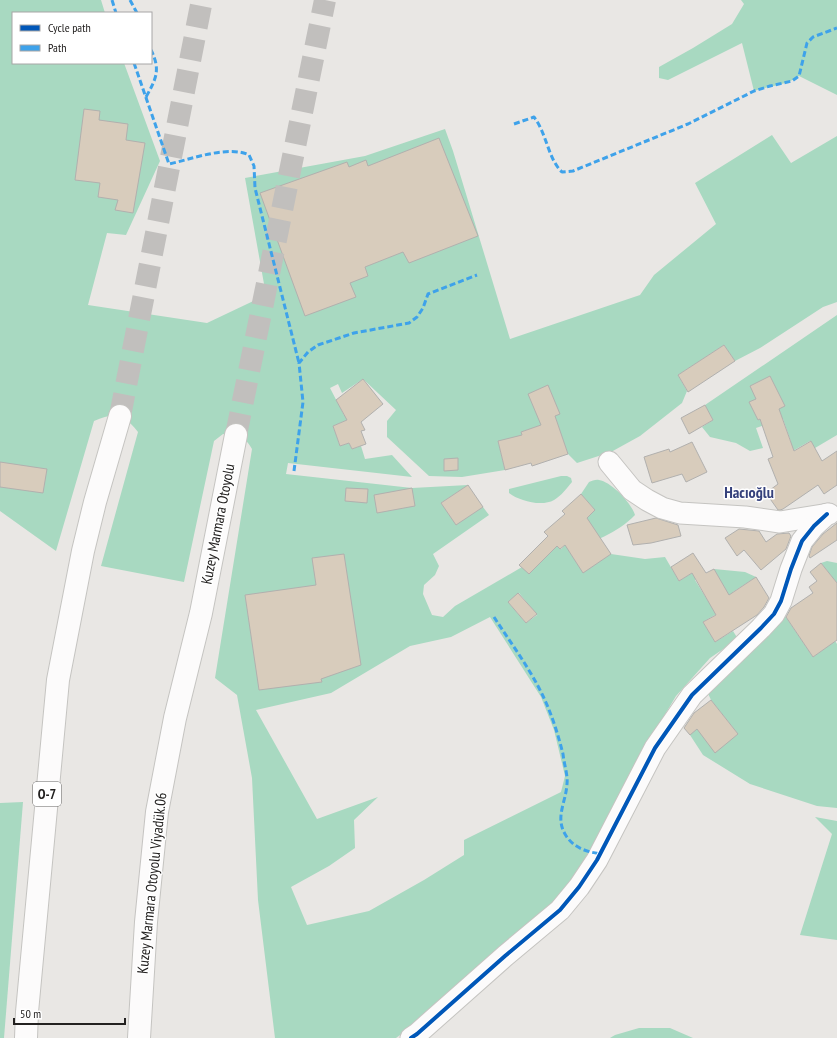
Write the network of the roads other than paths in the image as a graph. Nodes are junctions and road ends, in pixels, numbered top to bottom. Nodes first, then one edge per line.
1 (120, 416) tunnel mouth
2 (236, 435) tunnel mouth
3 (610, 462) dead end
4 (832, 513) edge
5 (201, 613) joint
6 (26, 1038) edge
7 (139, 1038) edge
8 (411, 1038) edge

1 - 6 highway, O-7
2 - 5 highway, Kuzey Marmara Otoyolu
3 - 4 street
4 - 8 street
5 - 7 highway, Kuzey Marmara Otoyolu Viyadük.06

